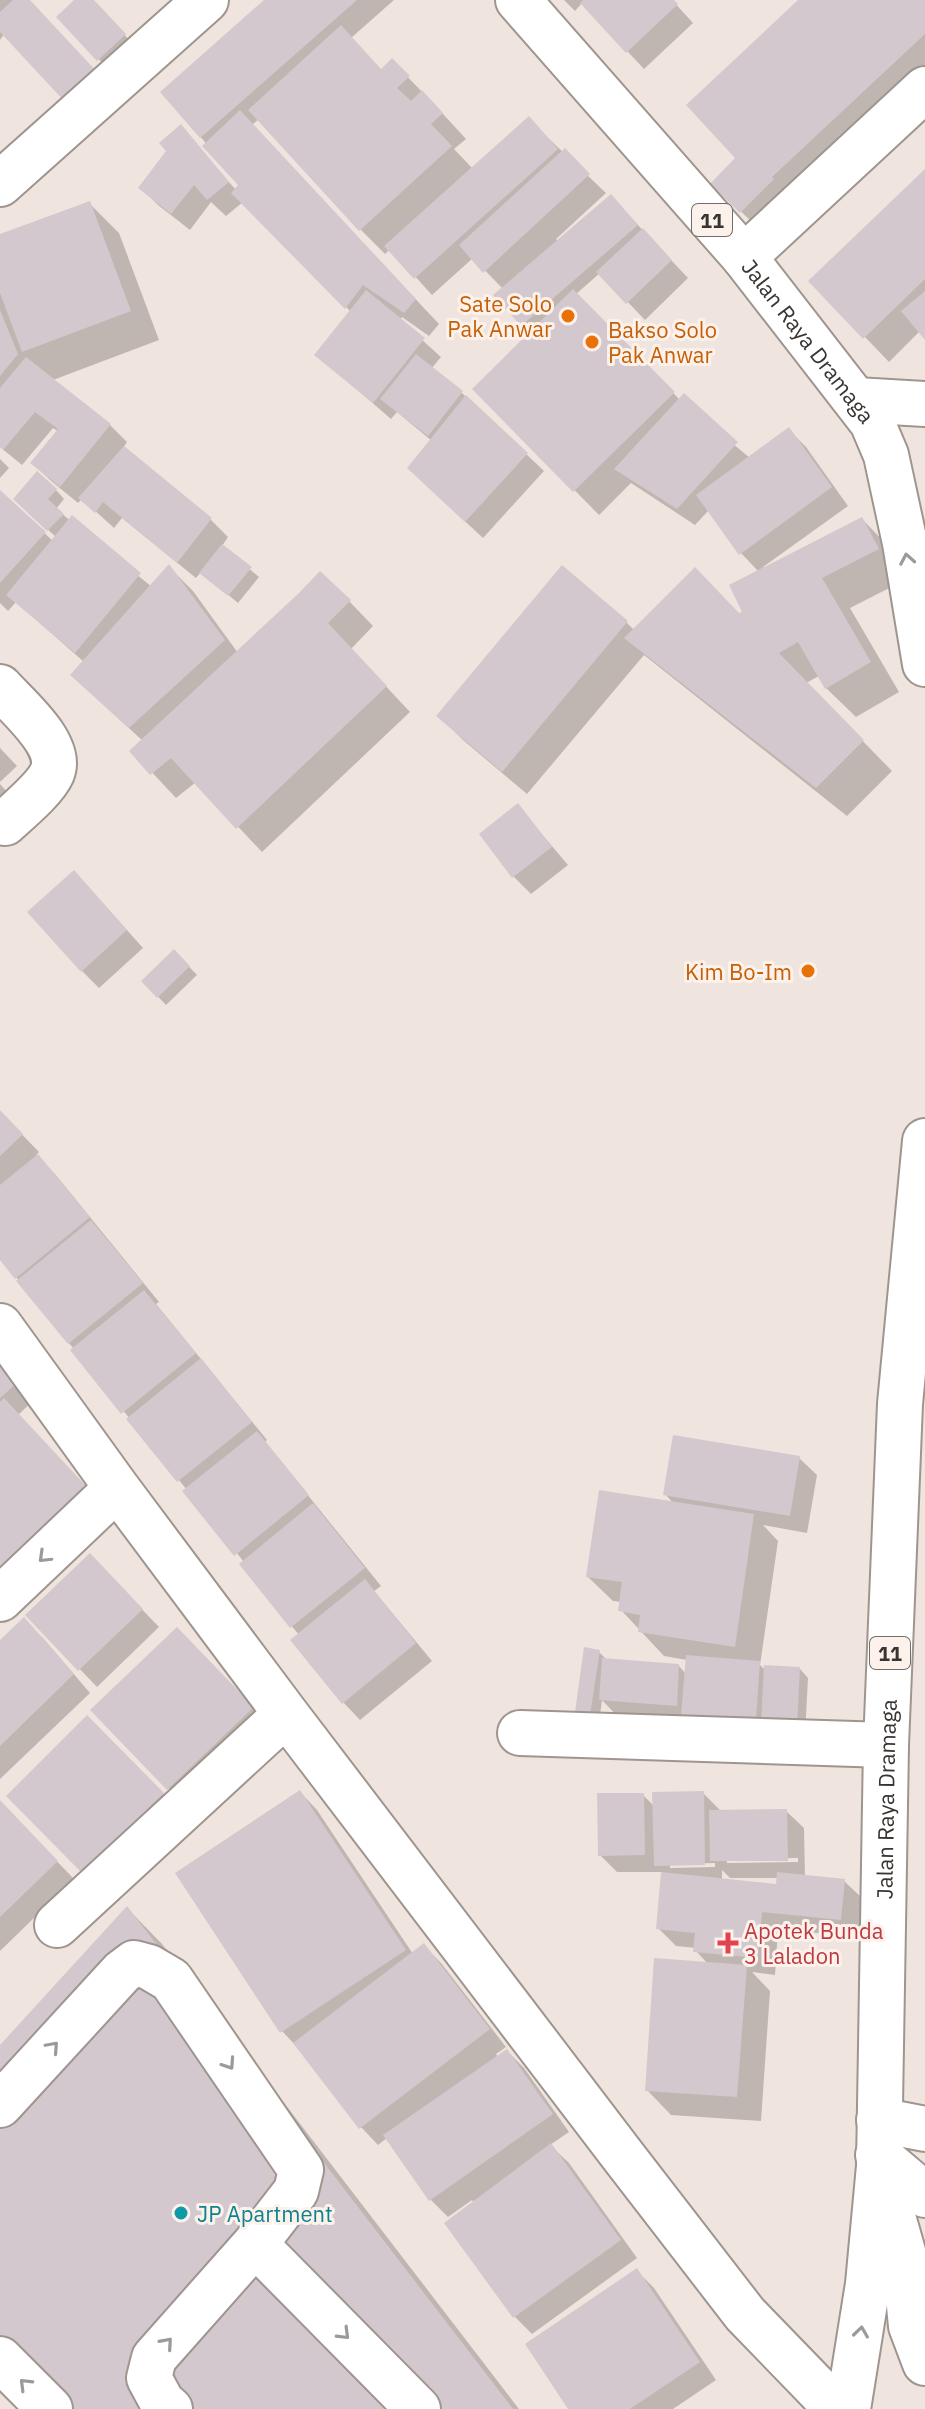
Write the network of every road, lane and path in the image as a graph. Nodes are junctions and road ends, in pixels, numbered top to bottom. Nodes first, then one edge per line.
1 (206, 0) edge
2 (518, 0) edge
3 (925, 89) edge
4 (0, 184) edge
5 (744, 257) junction
6 (856, 400) junction
7 (925, 404) edge
8 (886, 455) junction
9 (925, 515) edge
10 (925, 664) edge
11 (0, 687) edge
12 (5, 823) dead end
13 (925, 1141) edge
14 (0, 1326) edge
15 (117, 1488) junction
16 (0, 1599) edge
17 (286, 1714) junction
18 (520, 1733) dead end
19 (886, 1745) junction
20 (57, 1925) dead end
21 (0, 2105) edge
22 (925, 2129) edge
23 (879, 2147) junction
24 (925, 2195) edge
25 (255, 2244) junction
26 (0, 2359) edge
27 (925, 2363) edge
28 (50, 2409) edge
29 (170, 2409) edge
30 (418, 2409) edge
31 (837, 2409) edge
32 (848, 2409) edge

1 - 4 main road
2 - 5 main road, Jalan Raya Dramaga / 11
3 - 5 main road
5 - 6 main road, Jalan Raya Dramaga / 11
6 - 7 main road
6 - 8 main road, Jalan Raya Dramaga / 11
8 - 9 main road, 11
10 -> 8 main road, Jalan Raya Dramaga / 11
11 - 12 main road
13 - 19 main road, Jalan Raya Dramaga / 11
14 - 15 main road
15 -> 16 main road
15 - 17 main road
17 - 20 main road
17 - 31 main road
18 - 19 main road
19 - 23 main road, Jalan Raya Dramaga / 11
21 -> 25 main road
22 - 23 main road
23 - 24 main road
23 - 27 main road
32 -> 23 main road, Jalan Raya Dramaga / 11
29 -> 25 main road
25 -> 30 main road
28 -> 26 main road

